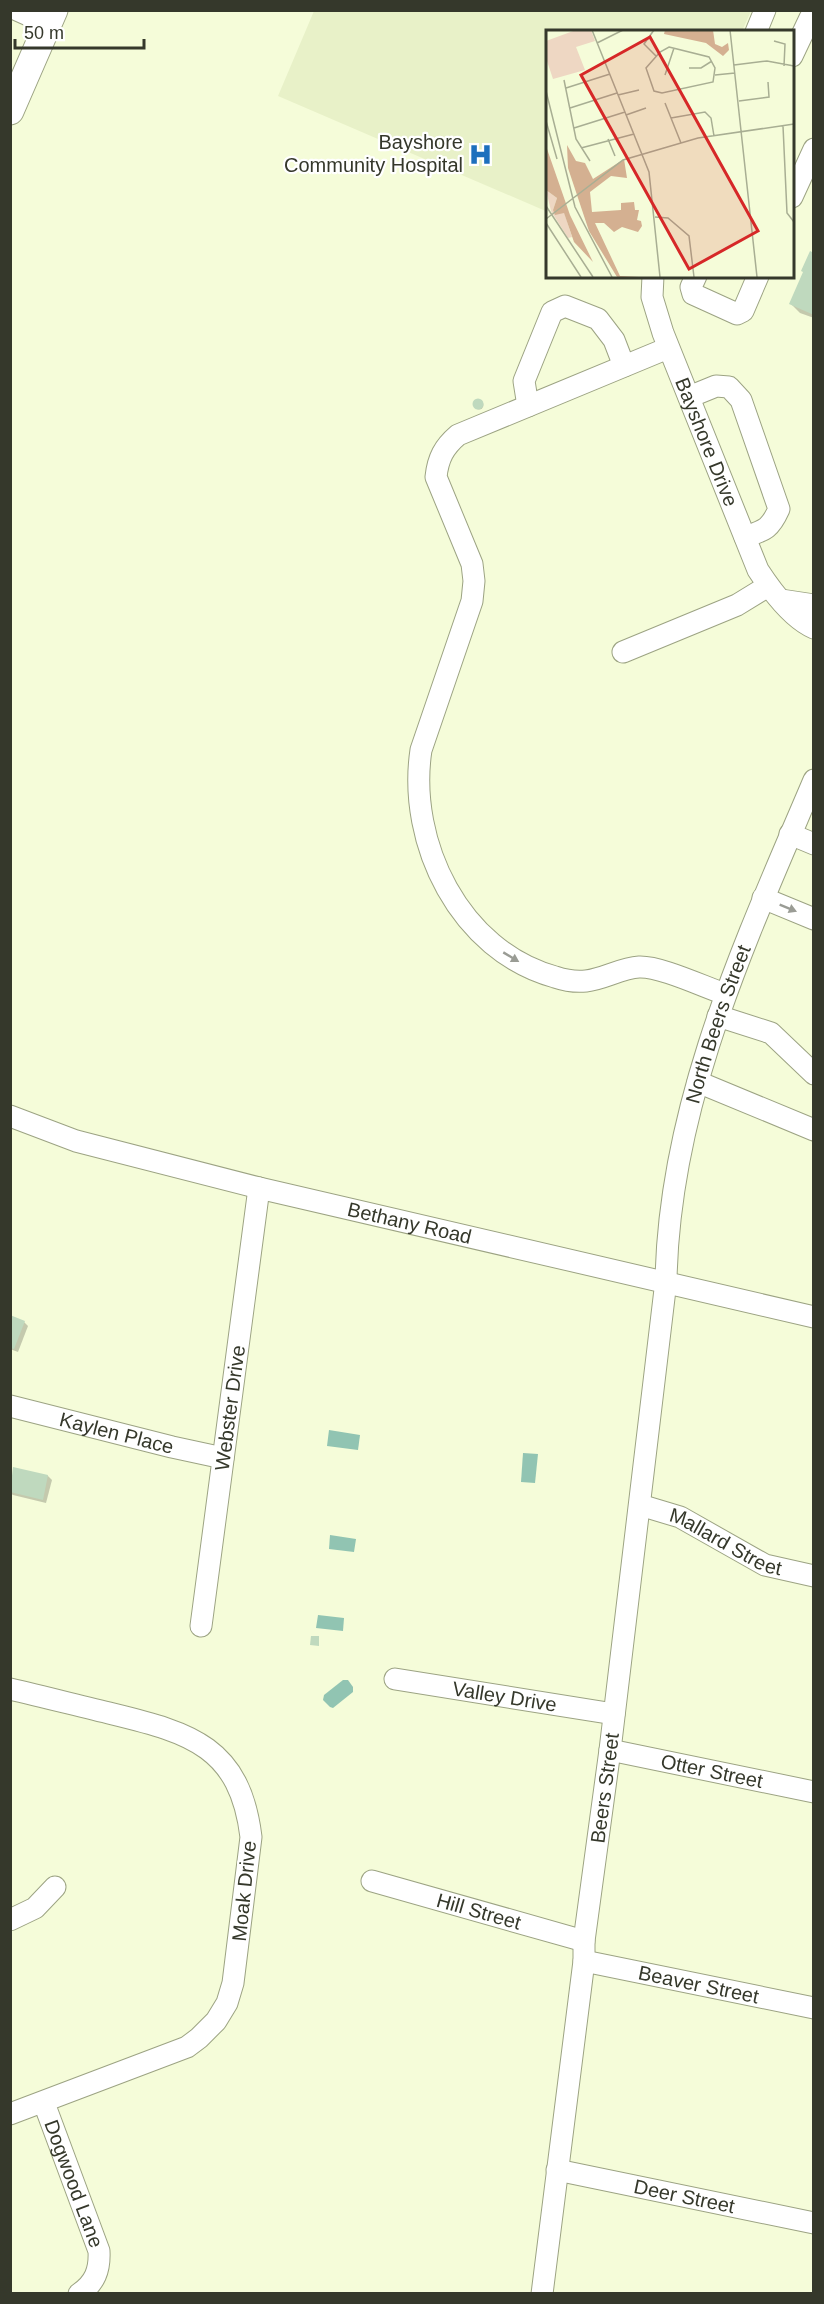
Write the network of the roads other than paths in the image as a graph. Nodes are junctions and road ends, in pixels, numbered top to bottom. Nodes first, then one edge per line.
1 (17, 10) edge
2 (765, 10) edge
3 (813, 15) edge
4 (51, 17) edge
5 (757, 30) edge
6 (794, 52) edge
7 (10, 111) edge
8 (813, 149) edge
9 (803, 173) edge
10 (794, 193) edge
11 (653, 278) edge
12 (695, 278) edge
13 (757, 278) edge
14 (668, 348) junction
15 (624, 366) junction
16 (688, 397) junction
17 (528, 406) junction
18 (745, 537) junction
19 (775, 593) junction
20 (813, 604) edge
21 (813, 628) edge
22 (623, 652) dead end
23 (813, 780) edge
24 (790, 834) junction
25 (813, 844) edge
26 (763, 898) junction
27 (813, 919) edge
28 (725, 994) junction
29 (718, 1016) junction
30 (813, 1074) edge
31 (698, 1082) junction
32 (10, 1116) edge
33 (813, 1130) edge
34 (259, 1188) junction
35 (666, 1281) junction
36 (813, 1317) edge
37 (10, 1406) edge
38 (223, 1458) junction
39 (640, 1505) junction
40 (813, 1576) edge
41 (201, 1626) dead end
42 (395, 1679) dead end
43 (10, 1689) edge
44 (614, 1714) junction
45 (610, 1750) junction
46 (813, 1792) edge
47 (372, 1881) dead end
48 (55, 1887) dead end
49 (10, 1920) edge
50 (584, 1951) junction
51 (813, 2008) edge
52 (44, 2103) junction
53 (10, 2114) edge
54 (557, 2170) junction
55 (813, 2223) edge
56 (79, 2294) edge
57 (542, 2294) edge

1 - 4 street
2 - 5 street
3 - 6 street
4 - 7 main road
8 - 9 street
9 - 10 street
11 - 14 street, Bayshore Drive
12 - 13 street
14 - 15 street
14 - 16 street, Bayshore Drive
15 - 17 street
15 - 17 street
16 - 18 street, Bayshore Drive
16 - 18 street
17 -> 28 street
18 - 19 street, Bayshore Drive
19 - 20 street
19 - 21 street, Bayshore Drive
19 - 22 street
23 - 24 street, North Beers Street
24 - 25 street
24 - 26 street, North Beers Street
26 -> 27 street
26 - 28 street, North Beers Street
28 - 29 street, North Beers Street
29 - 30 street
29 - 31 street, North Beers Street
31 - 33 street
31 - 35 street, North Beers Street
32 - 34 street, Bethany Road
34 - 35 street, Bethany Road
34 - 38 street, Webster Drive
35 - 36 street, Bethany Road
35 - 39 street, Beers Street
37 - 38 street, Kaylen Place
38 - 41 street, Webster Drive
39 - 40 street, Mallard Street
39 - 44 street, Beers Street
42 - 44 street, Valley Drive
43 - 52 street, Moak Drive
44 - 45 street, Beers Street
45 - 46 street, Otter Street
45 - 50 street, Beers Street
47 - 50 street, Hill Street
48 - 49 street
50 - 51 street, Beaver Street
50 - 54 street, Beers Street
52 - 53 street, Moak Drive
52 - 56 street, Dogwood Lane
54 - 55 street, Deer Street
54 - 57 street, Beers Street

